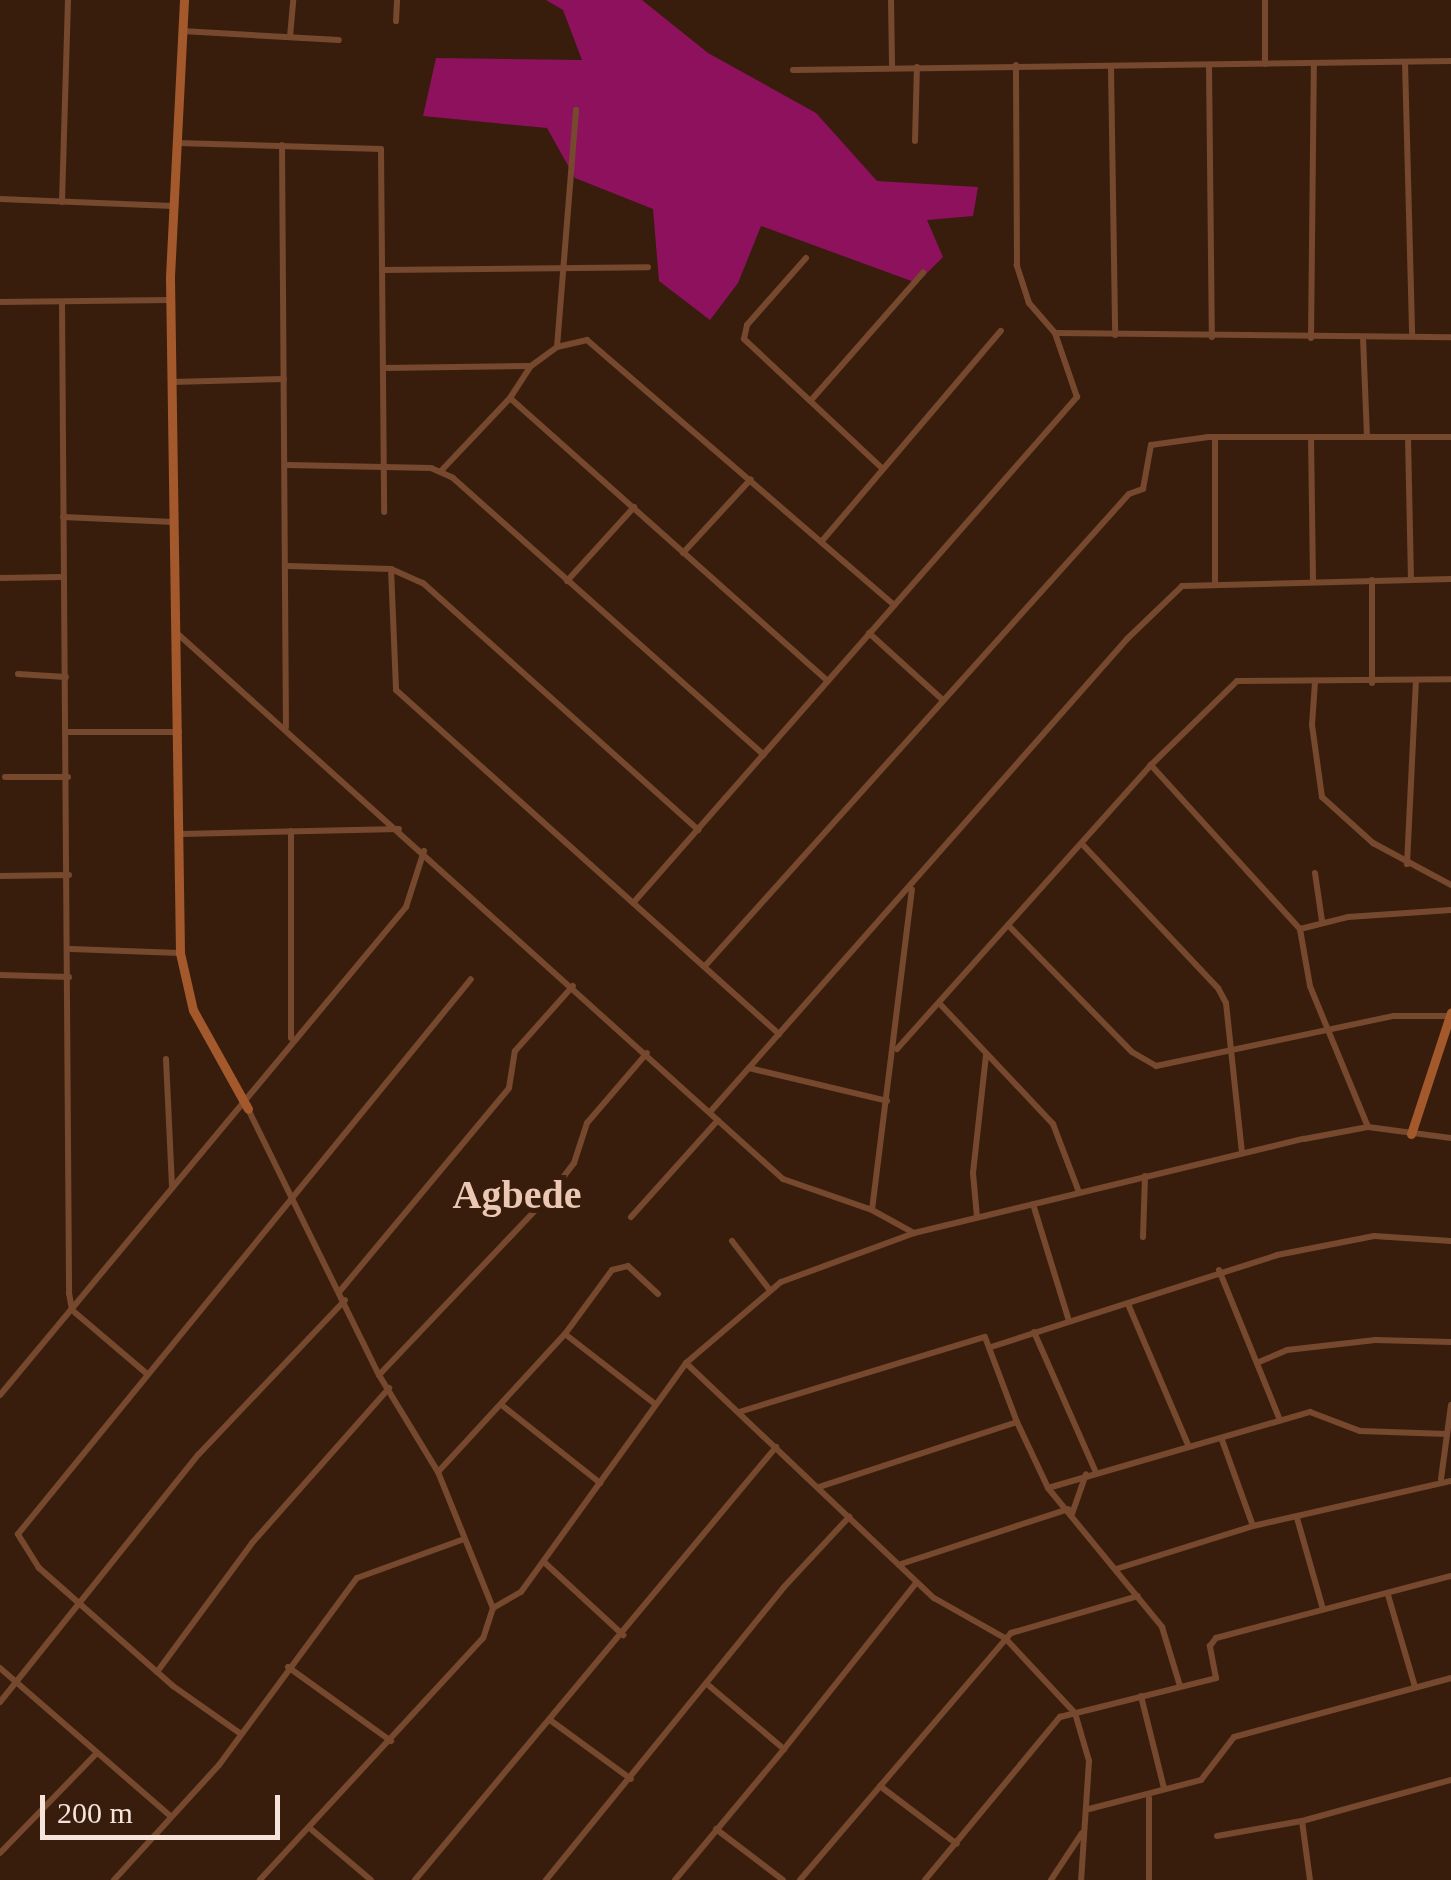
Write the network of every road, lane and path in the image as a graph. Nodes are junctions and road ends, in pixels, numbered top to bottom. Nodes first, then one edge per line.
1 (68, 0) edge
2 (184, 0) edge
3 (293, 0) edge
4 (397, 0) edge
5 (891, 0) edge
6 (1265, 0) edge
7 (396, 21) dead end
8 (182, 31) junction
9 (290, 37) junction
10 (339, 40) dead end
11 (1451, 61) edge
12 (1405, 62) junction
13 (1265, 64) junction
14 (1016, 65) junction
15 (1209, 65) junction
16 (1301, 65) junction
17 (1314, 65) junction
18 (892, 66) junction
19 (917, 67) junction
20 (1111, 68) junction
21 (793, 70) dead end
22 (1310, 81) junction
23 (576, 110) dead end
24 (915, 141) dead end
25 (176, 143) junction
26 (282, 145) junction
27 (0, 199) edge
28 (62, 202) junction
29 (173, 206) junction
30 (806, 258) dead end
31 (561, 267) junction
32 (648, 267) dead end
33 (382, 270) junction
34 (923, 273) dead end
35 (170, 300) junction
36 (0, 302) edge
37 (62, 303) junction
38 (1001, 330) dead end
39 (1055, 333) junction
40 (1115, 335) junction
41 (1412, 336) junction
42 (1212, 337) junction
43 (1451, 337) edge
44 (1311, 338) junction
45 (1363, 338) junction
46 (557, 348) junction
47 (531, 366) junction
48 (382, 368) junction
49 (284, 379) junction
50 (172, 382) junction
51 (510, 398) junction
52 (814, 398) junction
53 (1214, 437) junction
54 (1311, 437) junction
55 (1367, 437) junction
56 (1408, 437) junction
57 (1451, 437) edge
58 (288, 464) junction
59 (384, 465) junction
60 (883, 469) junction
61 (441, 470) junction
62 (751, 479) junction
63 (634, 508) junction
64 (384, 512) dead end
65 (63, 517) junction
66 (174, 522) junction
67 (822, 541) junction
68 (683, 553) junction
69 (288, 566) junction
70 (391, 569) junction
71 (62, 577) junction
72 (0, 578) edge
73 (1451, 579) edge
74 (1313, 580) junction
75 (1372, 580) junction
76 (1411, 580) junction
77 (567, 581) junction
78 (1215, 582) junction
79 (894, 606) junction
80 (869, 633) junction
81 (179, 636) junction
82 (18, 674) dead end
83 (66, 677) junction
84 (1451, 679) edge
85 (827, 680) junction
86 (1416, 680) junction
87 (1315, 682) junction
88 (1372, 683) junction
89 (943, 700) junction
90 (286, 727) junction
91 (68, 732) junction
92 (180, 732) junction
93 (764, 755) junction
94 (1152, 765) junction
95 (5, 777) dead end
96 (68, 777) junction
97 (400, 829) junction
98 (698, 830) junction
99 (291, 832) junction
100 (181, 834) junction
101 (1084, 846) junction
102 (424, 850) junction
103 (1407, 864) junction
104 (1315, 873) dead end
105 (69, 875) junction
106 (0, 876) edge
107 (912, 886) junction
108 (1451, 886) edge
109 (634, 902) junction
110 (1451, 910) edge
111 (1322, 921) junction
112 (1008, 925) junction
113 (1300, 929) junction
114 (71, 948) junction
115 (180, 953) junction
116 (705, 966) junction
117 (0, 974) edge
118 (69, 977) junction
119 (470, 979) dead end
120 (573, 986) junction
121 (940, 1004) junction
122 (1450, 1014) edge
123 (1330, 1030) junction
124 (779, 1034) junction
125 (290, 1039) junction
126 (897, 1049) junction
127 (647, 1052) junction
128 (1230, 1054) junction
129 (986, 1055) junction
130 (166, 1059) dead end
131 (750, 1068) junction
132 (887, 1101) junction
133 (245, 1105) junction
134 (710, 1112) junction
135 (718, 1120) junction
136 (1368, 1127) junction
137 (1412, 1134) junction
138 (1451, 1138) edge
139 (1242, 1153) junction
140 (1145, 1176) junction
141 (172, 1188) junction
142 (1078, 1192) junction
143 (294, 1195) junction
144 (1033, 1204) junction
145 (872, 1210) junction
146 (630, 1217) dead end
147 (976, 1217) junction
148 (914, 1233) junction
149 (1142, 1237) dead end
150 (732, 1241) dead end
151 (1451, 1241) edge
152 (1219, 1270) junction
153 (769, 1289) junction
154 (340, 1291) junction
155 (658, 1294) dead end
156 (345, 1300) junction
157 (1128, 1304) junction
158 (72, 1310) junction
159 (1069, 1321) junction
160 (1034, 1332) junction
161 (565, 1334) junction
162 (1451, 1342) edge
163 (991, 1347) junction
164 (1259, 1362) junction
165 (686, 1363) junction
166 (146, 1373) junction
167 (380, 1375) junction
168 (389, 1388) junction
169 (0, 1395) edge
170 (654, 1403) junction
171 (1451, 1405) edge
172 (504, 1406) junction
173 (740, 1412) junction
174 (1280, 1420) junction
175 (1017, 1422) junction
176 (1222, 1440) junction
177 (1449, 1440) edge
178 (1188, 1445) junction
179 (776, 1447) junction
180 (438, 1472) junction
181 (1091, 1472) junction
182 (1441, 1479) junction
183 (1451, 1481) edge
184 (600, 1484) junction
185 (819, 1487) junction
186 (1048, 1488) junction
187 (1070, 1511) junction
188 (849, 1518) junction
189 (1297, 1518) junction
190 (1252, 1526) junction
191 (464, 1539) junction
192 (544, 1562) junction
193 (901, 1564) junction
194 (1116, 1569) junction
195 (1451, 1576) edge
196 (916, 1582) junction
197 (1388, 1594) junction
198 (1138, 1596) junction
199 (81, 1603) junction
200 (494, 1608) junction
201 (1323, 1609) junction
202 (623, 1635) junction
203 (1005, 1638) junction
204 (288, 1667) junction
205 (0, 1668) edge
206 (158, 1672) junction
207 (1451, 1678) edge
208 (17, 1682) junction
209 (707, 1684) junction
210 (1180, 1686) junction
211 (1415, 1687) junction
212 (1141, 1696) junction
213 (0, 1702) edge
214 (1075, 1713) junction
215 (550, 1720) junction
216 (241, 1734) junction
217 (391, 1741) junction
218 (784, 1749) junction
219 (96, 1754) junction
220 (630, 1779) junction
221 (1451, 1780) edge
222 (880, 1786) junction
223 (1164, 1788) junction
224 (1149, 1798) junction
225 (1089, 1809) junction
226 (168, 1814) junction
227 (1302, 1821) junction
228 (312, 1830) junction
229 (716, 1830) junction
230 (1083, 1832) junction
231 (1217, 1836) dead end
232 (957, 1844) junction
233 (0, 1853) edge
234 (114, 1880) edge
235 (260, 1880) edge
236 (371, 1880) edge
237 (415, 1880) edge
238 (546, 1880) edge
239 (675, 1880) edge
240 (783, 1880) edge
241 (800, 1880) edge
242 (925, 1880) edge
243 (1051, 1880) edge
244 (1081, 1880) edge
245 (1149, 1880) edge
246 (1310, 1880) edge

1 - 28 street
2 - 8 street
3 - 9 street
4 - 7 street
5 - 18 street
6 - 13 street
8 - 9 street
8 - 25 street
9 - 10 street
11 - 12 street
12 - 17 street
12 - 41 street
13 - 15 street
13 - 16 street
14 - 19 street
14 - 20 street
14 - 39 street
15 - 20 street
15 - 42 street
16 - 17 street
16 - 22 street
17 - 22 street
18 - 19 street
18 - 21 street
19 - 24 street
20 - 40 street
22 - 44 street
23 - 31 street
25 - 26 street
25 - 29 street
26 - 33 street
26 - 49 street
27 - 28 street
28 - 29 street
29 - 35 street
30 - 52 street
31 - 32 street
31 - 33 street
31 - 46 street
33 - 48 street
34 - 52 street
35 - 37 street
35 - 50 street
36 - 37 street
37 - 65 street
38 - 60 street
39 - 40 street
39 - 79 street
40 - 42 street
41 - 43 street
41 - 45 street
42 - 44 street
44 - 45 street
45 - 55 street
46 - 47 street
46 - 62 street
47 - 48 street
47 - 51 street
48 - 59 street
49 - 50 street
49 - 58 street
50 - 66 street
51 - 61 street
51 - 63 street
52 - 60 street
53 - 54 street
53 - 78 street
53 - 89 street
54 - 55 street
54 - 74 street
55 - 56 street
56 - 57 street
56 - 76 street
58 - 59 street
58 - 69 street
59 - 61 street
59 - 64 street
60 - 67 street
61 - 77 street
62 - 67 street
62 - 68 street
63 - 68 street
63 - 77 street
65 - 66 street
65 - 71 street
66 - 81 street
67 - 79 street
68 - 85 street
69 - 70 street
69 - 90 street
70 - 98 street
70 - 109 street
71 - 72 street
71 - 83 street
73 - 76 street
74 - 75 street
74 - 78 street
75 - 76 street
75 - 88 street
77 - 93 street
78 - 107 street
79 - 80 street
80 - 85 street
80 - 89 street
81 - 90 street
81 - 92 street
82 - 83 street
83 - 91 street
84 - 86 street
85 - 93 street
86 - 88 street
86 - 103 street
87 - 88 street
87 - 94 street
87 - 103 street
89 - 116 street
90 - 97 street
91 - 92 street
91 - 96 street
92 - 100 street
93 - 98 street
94 - 101 street
94 - 113 street
95 - 96 street
96 - 105 street
97 - 99 street
97 - 102 street
98 - 109 street
99 - 100 street
99 - 125 street
100 - 115 street
101 - 112 street
101 - 128 street
102 - 120 street
102 - 125 street
103 - 108 street
104 - 111 street
105 - 106 street
105 - 114 street
107 - 124 street
107 - 126 street
109 - 116 street
110 - 111 street
111 - 113 street
112 - 121 street
112 - 128 street
113 - 123 street
114 - 115 street
114 - 118 street
115 - 133 street
116 - 124 street
117 - 118 street
118 - 158 street
119 - 143 street
120 - 127 street
120 - 154 street
121 - 126 street
121 - 129 street
122 - 123 street
122 - 137 street
123 - 128 street
123 - 136 street
124 - 131 street
125 - 133 street
126 - 132 street
127 - 134 street
127 - 167 street
128 - 139 street
129 - 142 street
129 - 147 street
130 - 141 street
131 - 132 street
131 - 134 street
132 - 145 street
133 - 141 street
133 - 143 street
134 - 135 street
135 - 145 street
135 - 146 street
136 - 137 street
136 - 139 street
137 - 138 street
139 - 140 street
140 - 142 street
140 - 149 street
141 - 158 street
142 - 144 street
143 - 154 street
143 - 166 street
144 - 147 street
144 - 159 street
145 - 148 street
147 - 148 street
148 - 153 street
150 - 153 street
151 - 152 street
152 - 157 street
152 - 164 street
153 - 165 street
154 - 156 street
155 - 161 street
156 - 167 street
156 - 199 street
157 - 159 street
157 - 178 street
158 - 166 street
158 - 169 street
159 - 160 street
160 - 163 street
160 - 181 street
161 - 170 street
161 - 172 street
162 - 164 street
163 - 173 street
163 - 175 street
164 - 174 street
165 - 170 street
165 - 173 street
166 - 199 street
167 - 168 street
168 - 180 street
168 - 206 street
170 - 184 street
171 - 177 street
172 - 180 street
172 - 184 street
173 - 179 street
174 - 176 street
174 - 177 street
175 - 185 street
175 - 186 street
176 - 178 street
176 - 190 street
177 - 182 street
178 - 181 street
179 - 185 street
179 - 202 street
180 - 191 street
181 - 186 street
181 - 187 street
182 - 183 street
182 - 189 street
184 - 192 street
185 - 188 street
186 - 187 street
187 - 193 street
187 - 194 street
188 - 193 street
188 - 209 street
189 - 190 street
189 - 201 street
190 - 194 street
191 - 200 street
191 - 204 street
192 - 200 street
192 - 202 street
193 - 196 street
194 - 198 street
195 - 197 street
196 - 203 street
196 - 218 street
197 - 201 street
197 - 211 street
198 - 203 street
198 - 210 street
199 - 206 street
199 - 208 street
200 - 217 street
201 - 210 street
202 - 215 street
203 - 214 street
203 - 222 street
204 - 216 street
204 - 217 street
205 - 208 street
206 - 216 street
207 - 211 street
208 - 213 street
208 - 219 street
209 - 218 street
209 - 220 street
210 - 212 street
211 - 223 street
212 - 214 street
212 - 223 street
214 - 225 street
214 - 232 street
215 - 220 street
215 - 237 street
216 - 226 street
217 - 228 street
218 - 229 street
219 - 226 street
219 - 233 street
220 - 238 street
221 - 227 street
222 - 232 street
222 - 241 street
223 - 224 street
224 - 225 street
224 - 245 street
225 - 230 street
226 - 234 street
227 - 231 street
227 - 246 street
228 - 235 street
228 - 236 street
229 - 239 street
229 - 240 street
230 - 243 street
230 - 244 street
232 - 242 street

